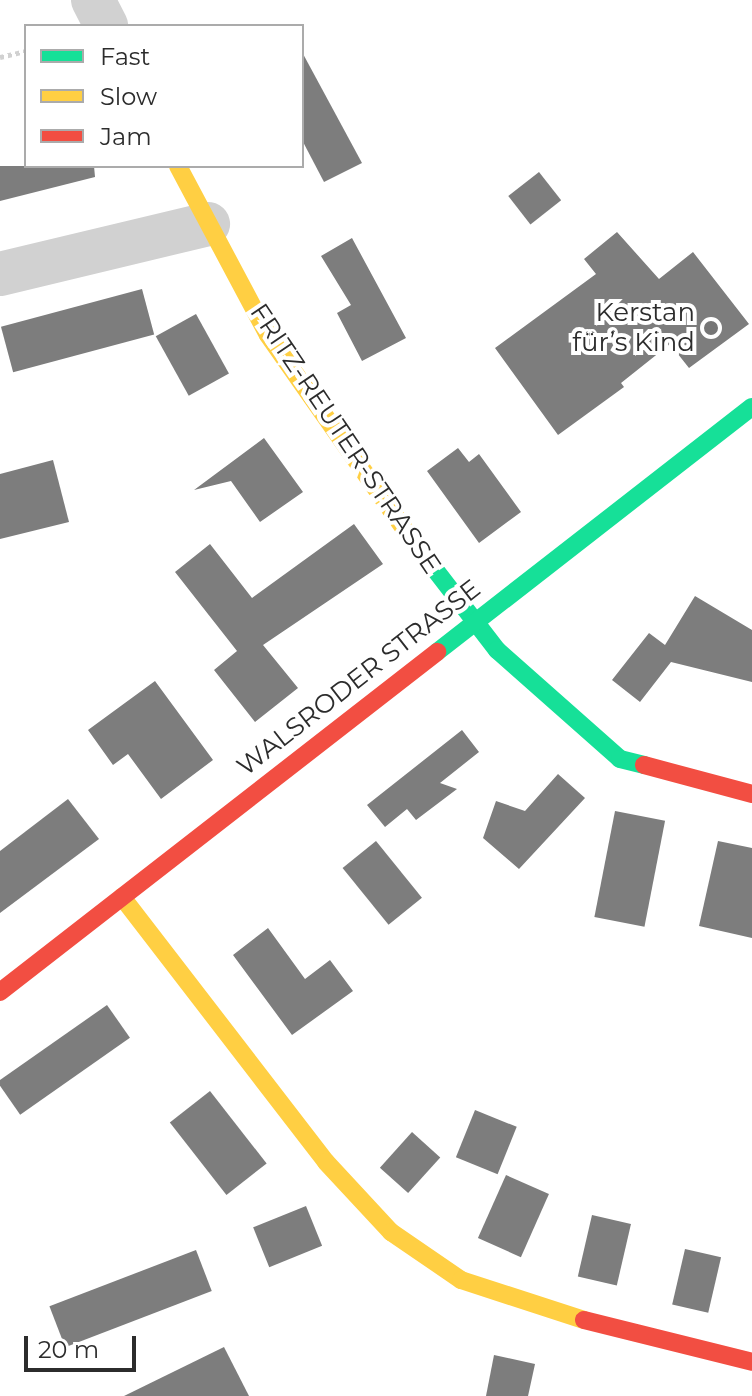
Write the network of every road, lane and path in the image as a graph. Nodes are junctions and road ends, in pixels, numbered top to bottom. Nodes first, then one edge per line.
1 (93, 0) edge
2 (105, 24) edge
3 (24, 51) edge
4 (0, 57) edge
5 (179, 168) edge
6 (208, 224) junction
7 (0, 274) edge
8 (752, 407) edge
9 (473, 622) junction
10 (752, 794) edge
11 (122, 897) junction
12 (0, 992) edge
13 (752, 1362) edge

1 - 2 street
3 - 4 path
5 - 6 street, FRITZ-REUTER-STRASSE
6 - 7 street
6 - 9 street, FRITZ-REUTER-STRASSE
8 - 9 street, WALSRODER STRASSE
9 - 10 street, FRITZ-REUTER-STRASSE
9 - 11 street, WALSRODER STRASSE
11 - 12 street, WALSRODER STRASSE
11 - 13 street

